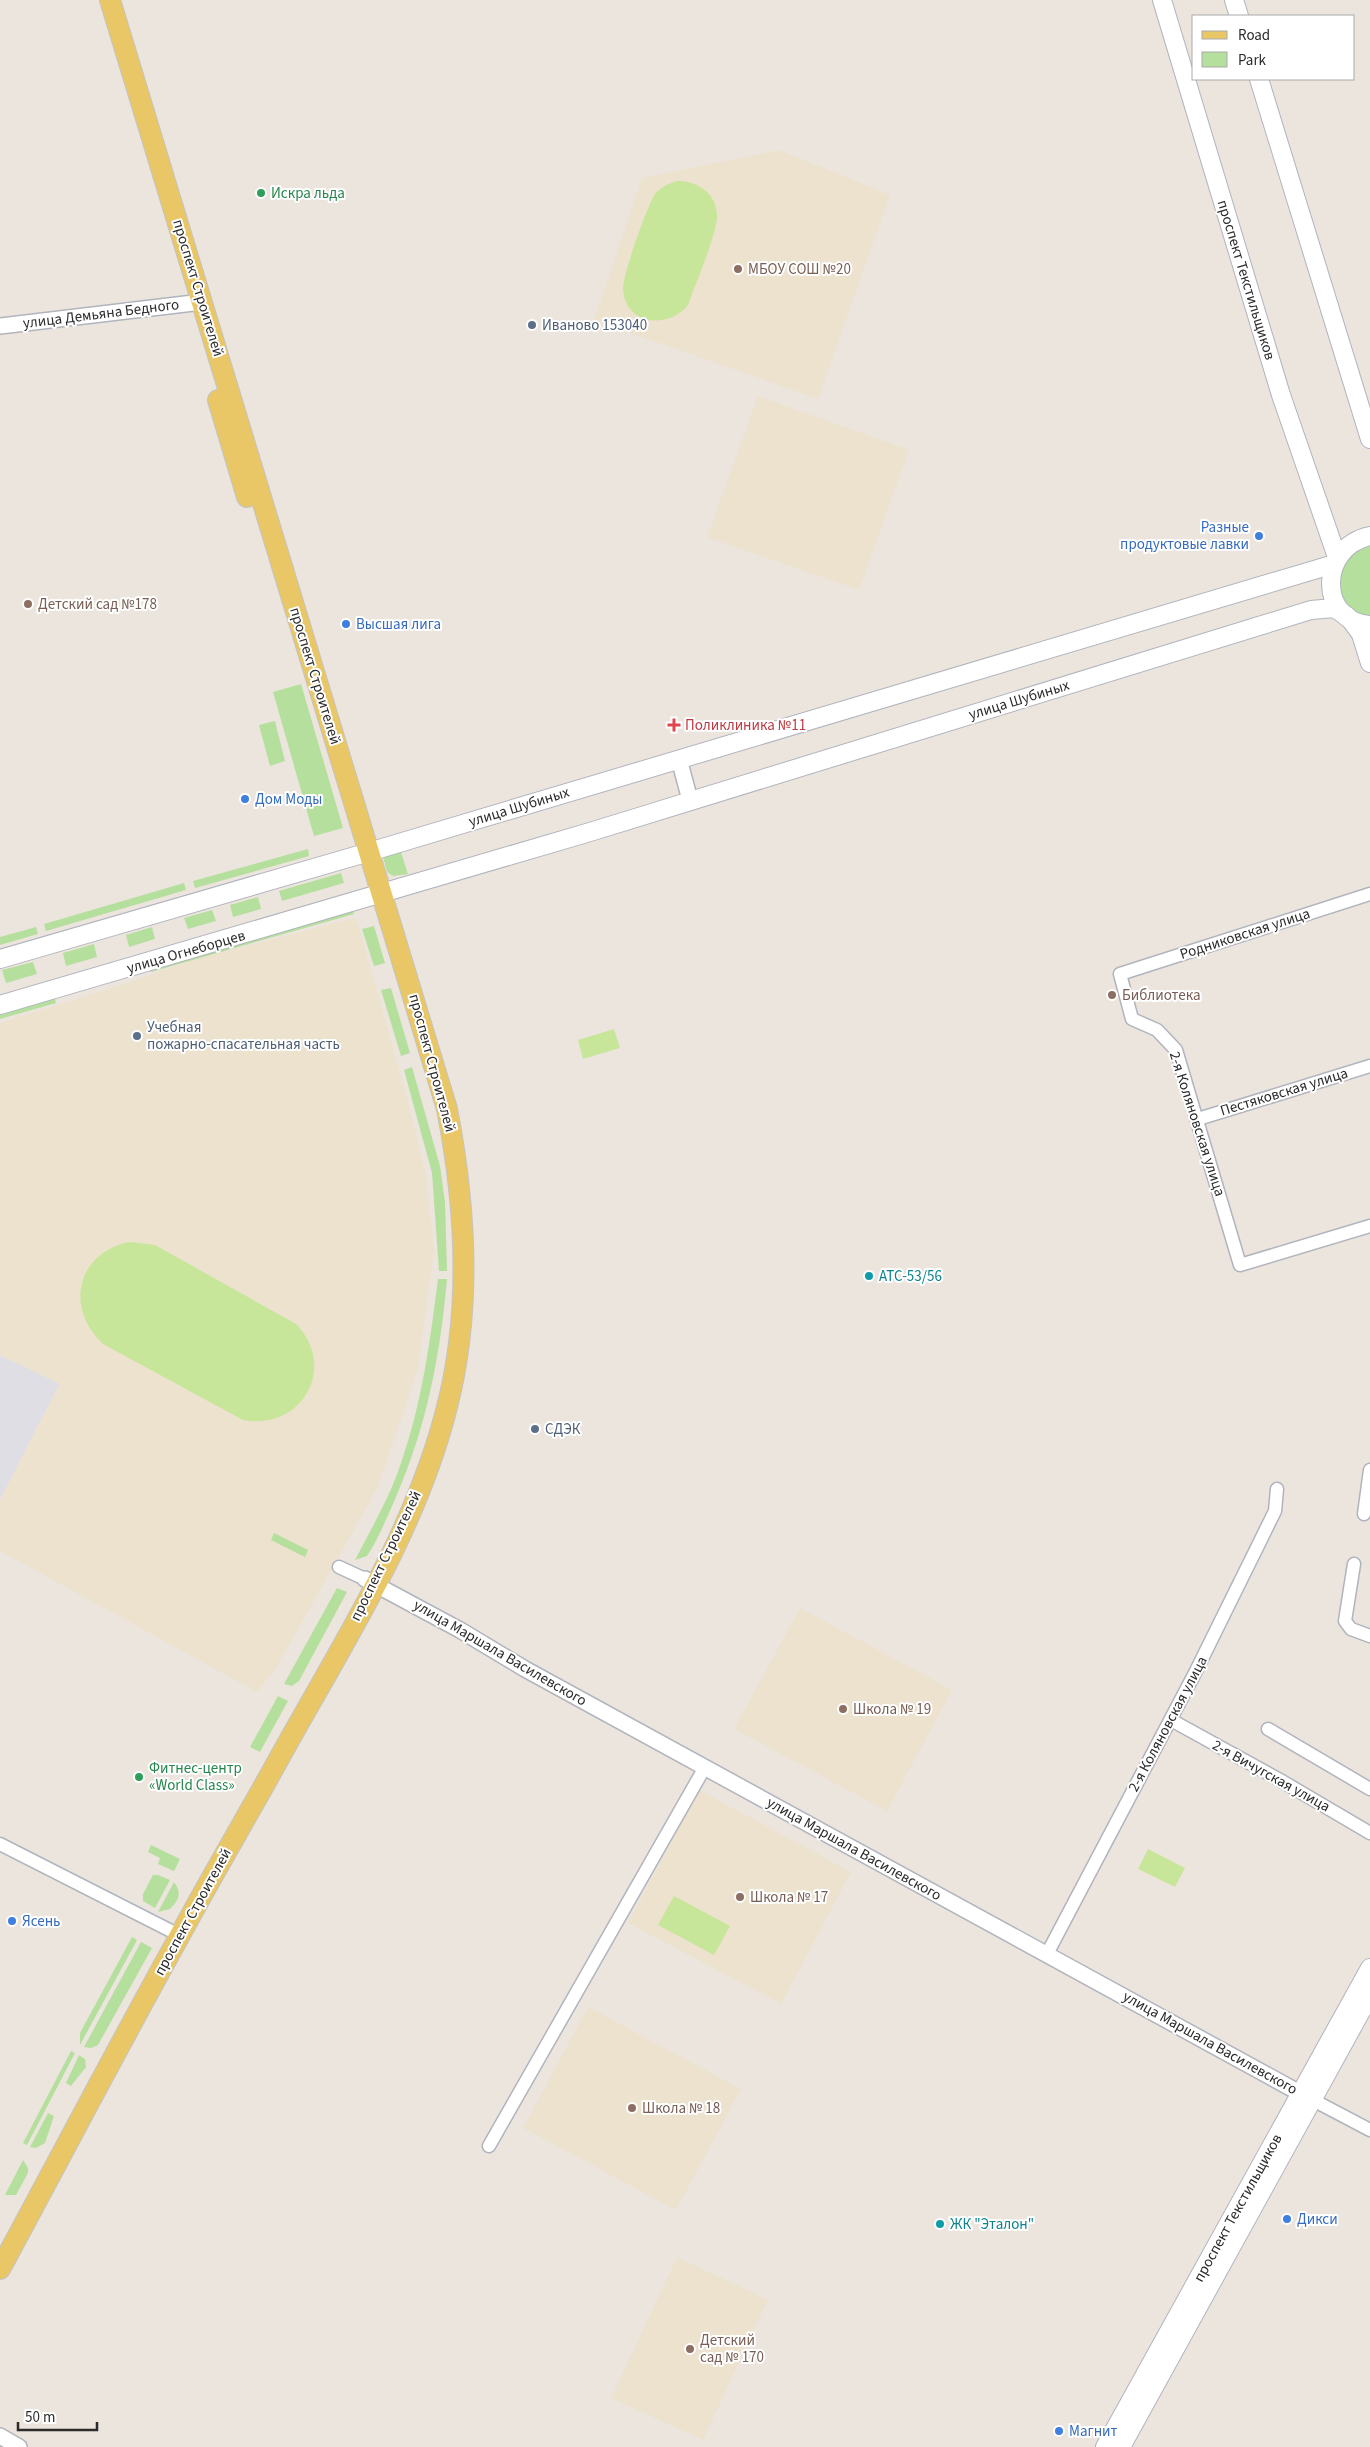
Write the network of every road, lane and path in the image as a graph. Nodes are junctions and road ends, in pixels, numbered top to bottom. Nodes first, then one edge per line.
1 (97, 0) edge
2 (110, 0) edge
3 (1162, 0) edge
4 (1234, 0) edge
5 (1240, 15) edge
6 (1259, 80) edge
7 (195, 302) junction
8 (0, 326) edge
9 (1370, 439) edge
10 (1370, 536) edge
11 (1335, 560) junction
12 (1348, 617) junction
13 (1370, 626) edge
14 (1370, 663) edge
15 (679, 759) junction
16 (690, 800) junction
17 (364, 854) junction
18 (1370, 894) edge
19 (377, 896) junction
20 (0, 959) edge
21 (1120, 974) joint
22 (0, 1005) edge
23 (1370, 1066) edge
24 (1198, 1119) junction
25 (1370, 1226) edge
26 (1370, 1470) edge
27 (1277, 1489) dead end
28 (1364, 1514) dead end
29 (1354, 1564) dead end
30 (339, 1568) dead end
31 (370, 1582) junction
32 (1370, 1636) edge
33 (1170, 1720) junction
34 (1268, 1729) dead end
35 (705, 1767) junction
36 (1370, 1789) edge
37 (1370, 1833) edge
38 (0, 1844) edge
39 (174, 1933) junction
40 (1047, 1954) junction
41 (1370, 1968) edge
42 (1370, 1995) edge
43 (1307, 2097) junction
44 (1370, 2130) edge
45 (488, 2146) dead end
46 (0, 2245) edge
47 (0, 2269) edge
48 (0, 2436) edge
49 (19, 2447) edge
50 (1105, 2447) edge
51 (1121, 2447) edge

1 - 7 main road, проспект Строителей
2 - 7 main road, проспект Строителей
3 - 11 main road, проспект Текстильщиков
4 - 5 main road
6 - 9 main road
7 - 8 street, улица Демьяна Бедного
7 - 17 main road, проспект Строителей
10 - 11 main road
11 - 12 main road
11 - 15 main road, улица Шубиных
12 - 13 main road, улица Шубиных
12 - 14 main road
12 - 16 main road, улица Шубиных
15 - 16 street
15 - 17 main road, улица Шубиных
16 - 19 main road, улица Шубиных
17 - 19 main road, проспект Строителей
17 - 20 main road
18 - 21 street, Родниковская улица
19 - 22 main road, улица Огнеборцев
19 - 31 main road, проспект Строителей
21 - 24 street, 2-я Коляновская улица
23 - 24 street, Пестяковская улица
24 - 25 street, 2-я Коляновская улица
26 - 28 street
27 - 33 street, 2-я Коляновская улица
29 - 32 street
30 - 31 street, улица Маршала Василевского
31 - 35 street, улица Маршала Василевского
31 - 39 main road, проспект Строителей
33 - 37 street, 2-я Вичугская улица
33 - 40 street, 2-я Коляновская улица
34 - 36 street
35 - 40 street, улица Маршала Василевского
35 - 45 street
38 - 39 street
39 - 46 main road, проспект Строителей
39 - 47 main road, проспект Строителей
40 - 43 street, улица Маршала Василевского
41 - 43 main road, проспект Текстильщиков
42 - 43 main road, проспект Текстильщиков
43 - 44 street, улица Маршала Василевского
43 - 50 main road, проспект Текстильщиков
43 - 51 main road, проспект Текстильщиков
48 - 49 street

